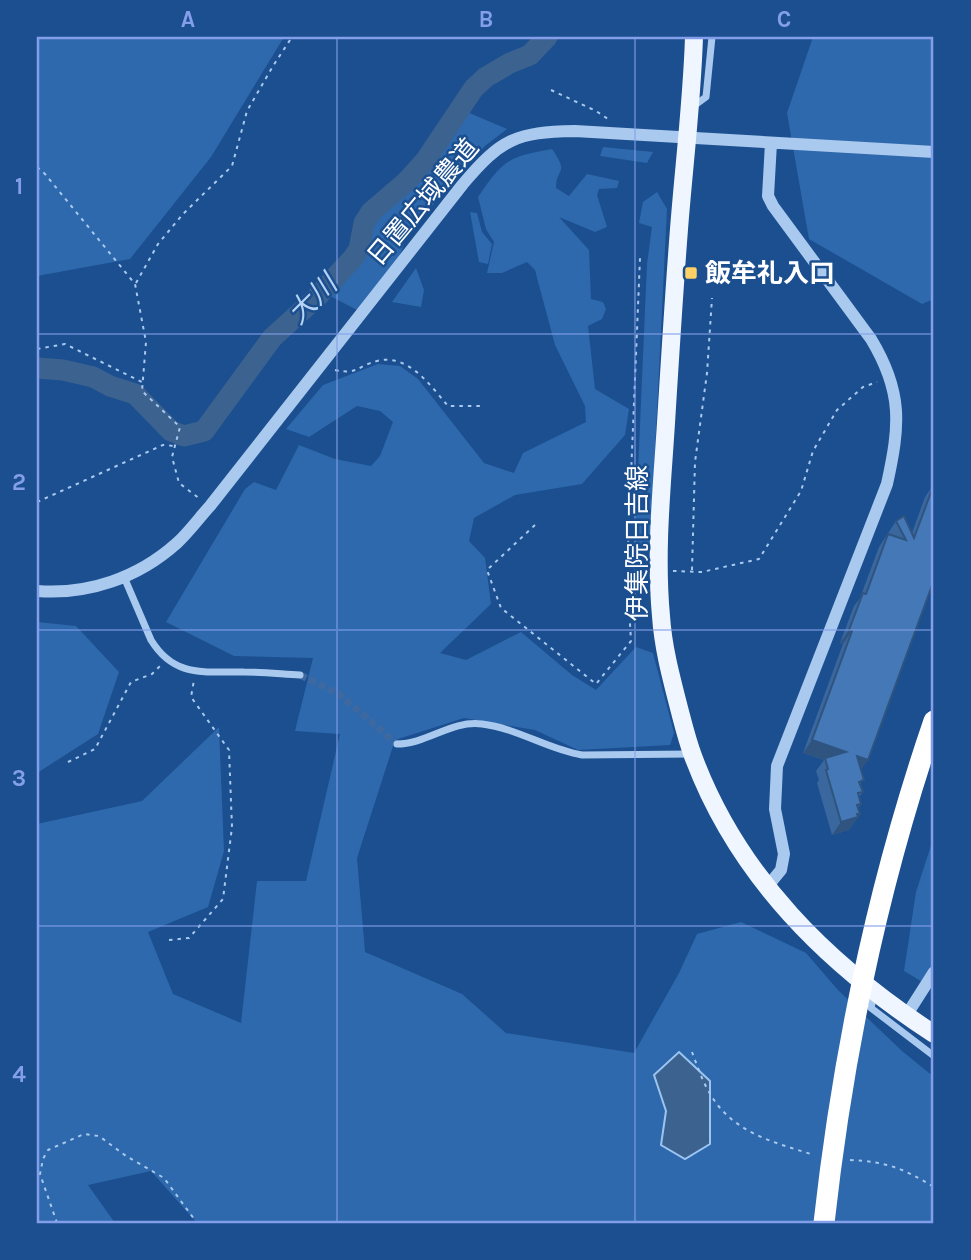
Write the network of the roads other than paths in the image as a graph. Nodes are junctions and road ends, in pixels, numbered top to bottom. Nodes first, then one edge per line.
1 (694, 37) edge
2 (712, 37) edge
3 (691, 108) junction
4 (687, 138) junction
5 (771, 143) junction
6 (934, 152) edge
7 (124, 577) junction
8 (37, 591) edge
9 (300, 675) tunnel mouth
10 (934, 721) edge
11 (397, 744) dead end
12 (692, 754) junction
13 (767, 887) junction
14 (934, 972) edge
15 (874, 994) junction
16 (906, 1016) junction
17 (934, 1034) edge
18 (934, 1056) edge
19 (824, 1223) edge

1 - 3 main road, 伊集院日吉線
2 - 3 street
3 - 4 main road, 伊集院日吉線
4 - 5 street, 日置広域農道
4 - 7 street, 日置広域農道
4 - 12 main road, 伊集院日吉線
5 - 6 street, 日置広域農道
5 - 13 street
7 - 8 street, 日置広域農道
7 - 9 street
10 - 19 highway
11 - 12 street
12 - 13 main road, 伊集院日吉線
13 - 15 main road, 伊集院日吉線
14 - 16 street
15 - 16 main road, 伊集院日吉線
15 - 18 street
16 - 17 main road, 伊集院日吉線

